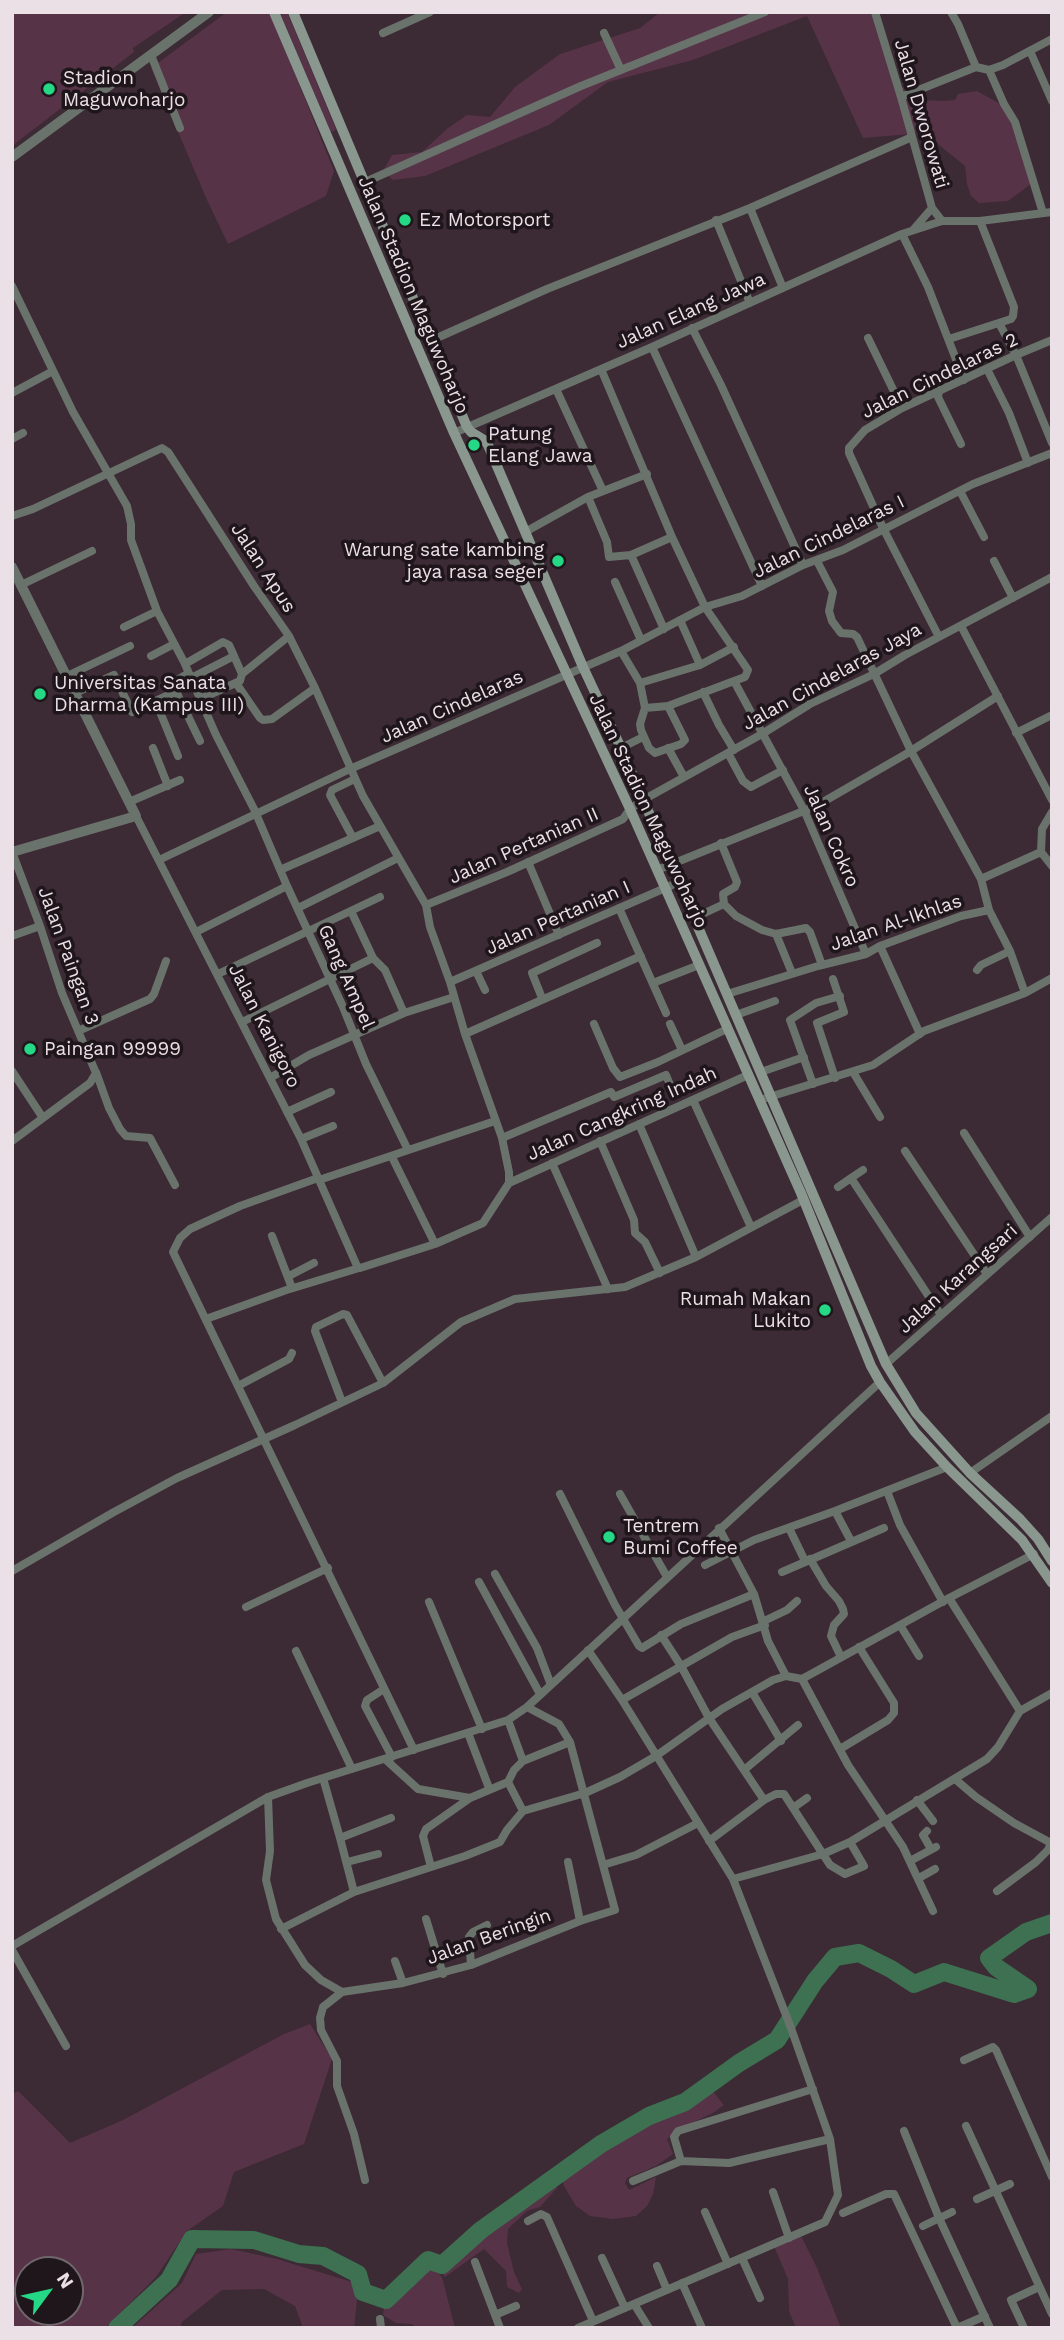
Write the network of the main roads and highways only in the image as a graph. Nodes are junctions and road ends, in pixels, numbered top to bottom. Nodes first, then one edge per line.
1 (274, 12) edge
2 (293, 12) edge
3 (346, 140) junction
4 (331, 146) junction
5 (491, 454) junction
6 (469, 464) junction
7 (765, 1098) junction
8 (868, 1324) junction
9 (856, 1328) junction
10 (916, 1413) junction
11 (906, 1420) junction
12 (1052, 1561) edge
13 (1052, 1583) edge

1 - 4 main road, Jalan Stadion Maguwoharjo
2 - 3 main road, Jalan Stadion Maguwoharjo
3 - 4 main road
3 - 5 main road, Jalan Stadion Maguwoharjo
4 - 6 main road, Jalan Stadion Maguwoharjo
5 - 6 main road
5 - 7 main road, Jalan Stadion Maguwoharjo
6 - 7 main road, Jalan Stadion Maguwoharjo
7 - 8 main road, Jalan Stadion Maguwoharjo
7 - 9 main road, Jalan Stadion Maguwoharjo
8 - 9 main road
8 - 10 main road, Jalan Stadion Maguwoharjo
9 - 11 main road, Jalan Stadion Maguwoharjo
10 - 11 main road
10 - 12 main road, Jalan Stadion Maguwoharjo
11 - 13 main road, Jalan Stadion Maguwoharjo

